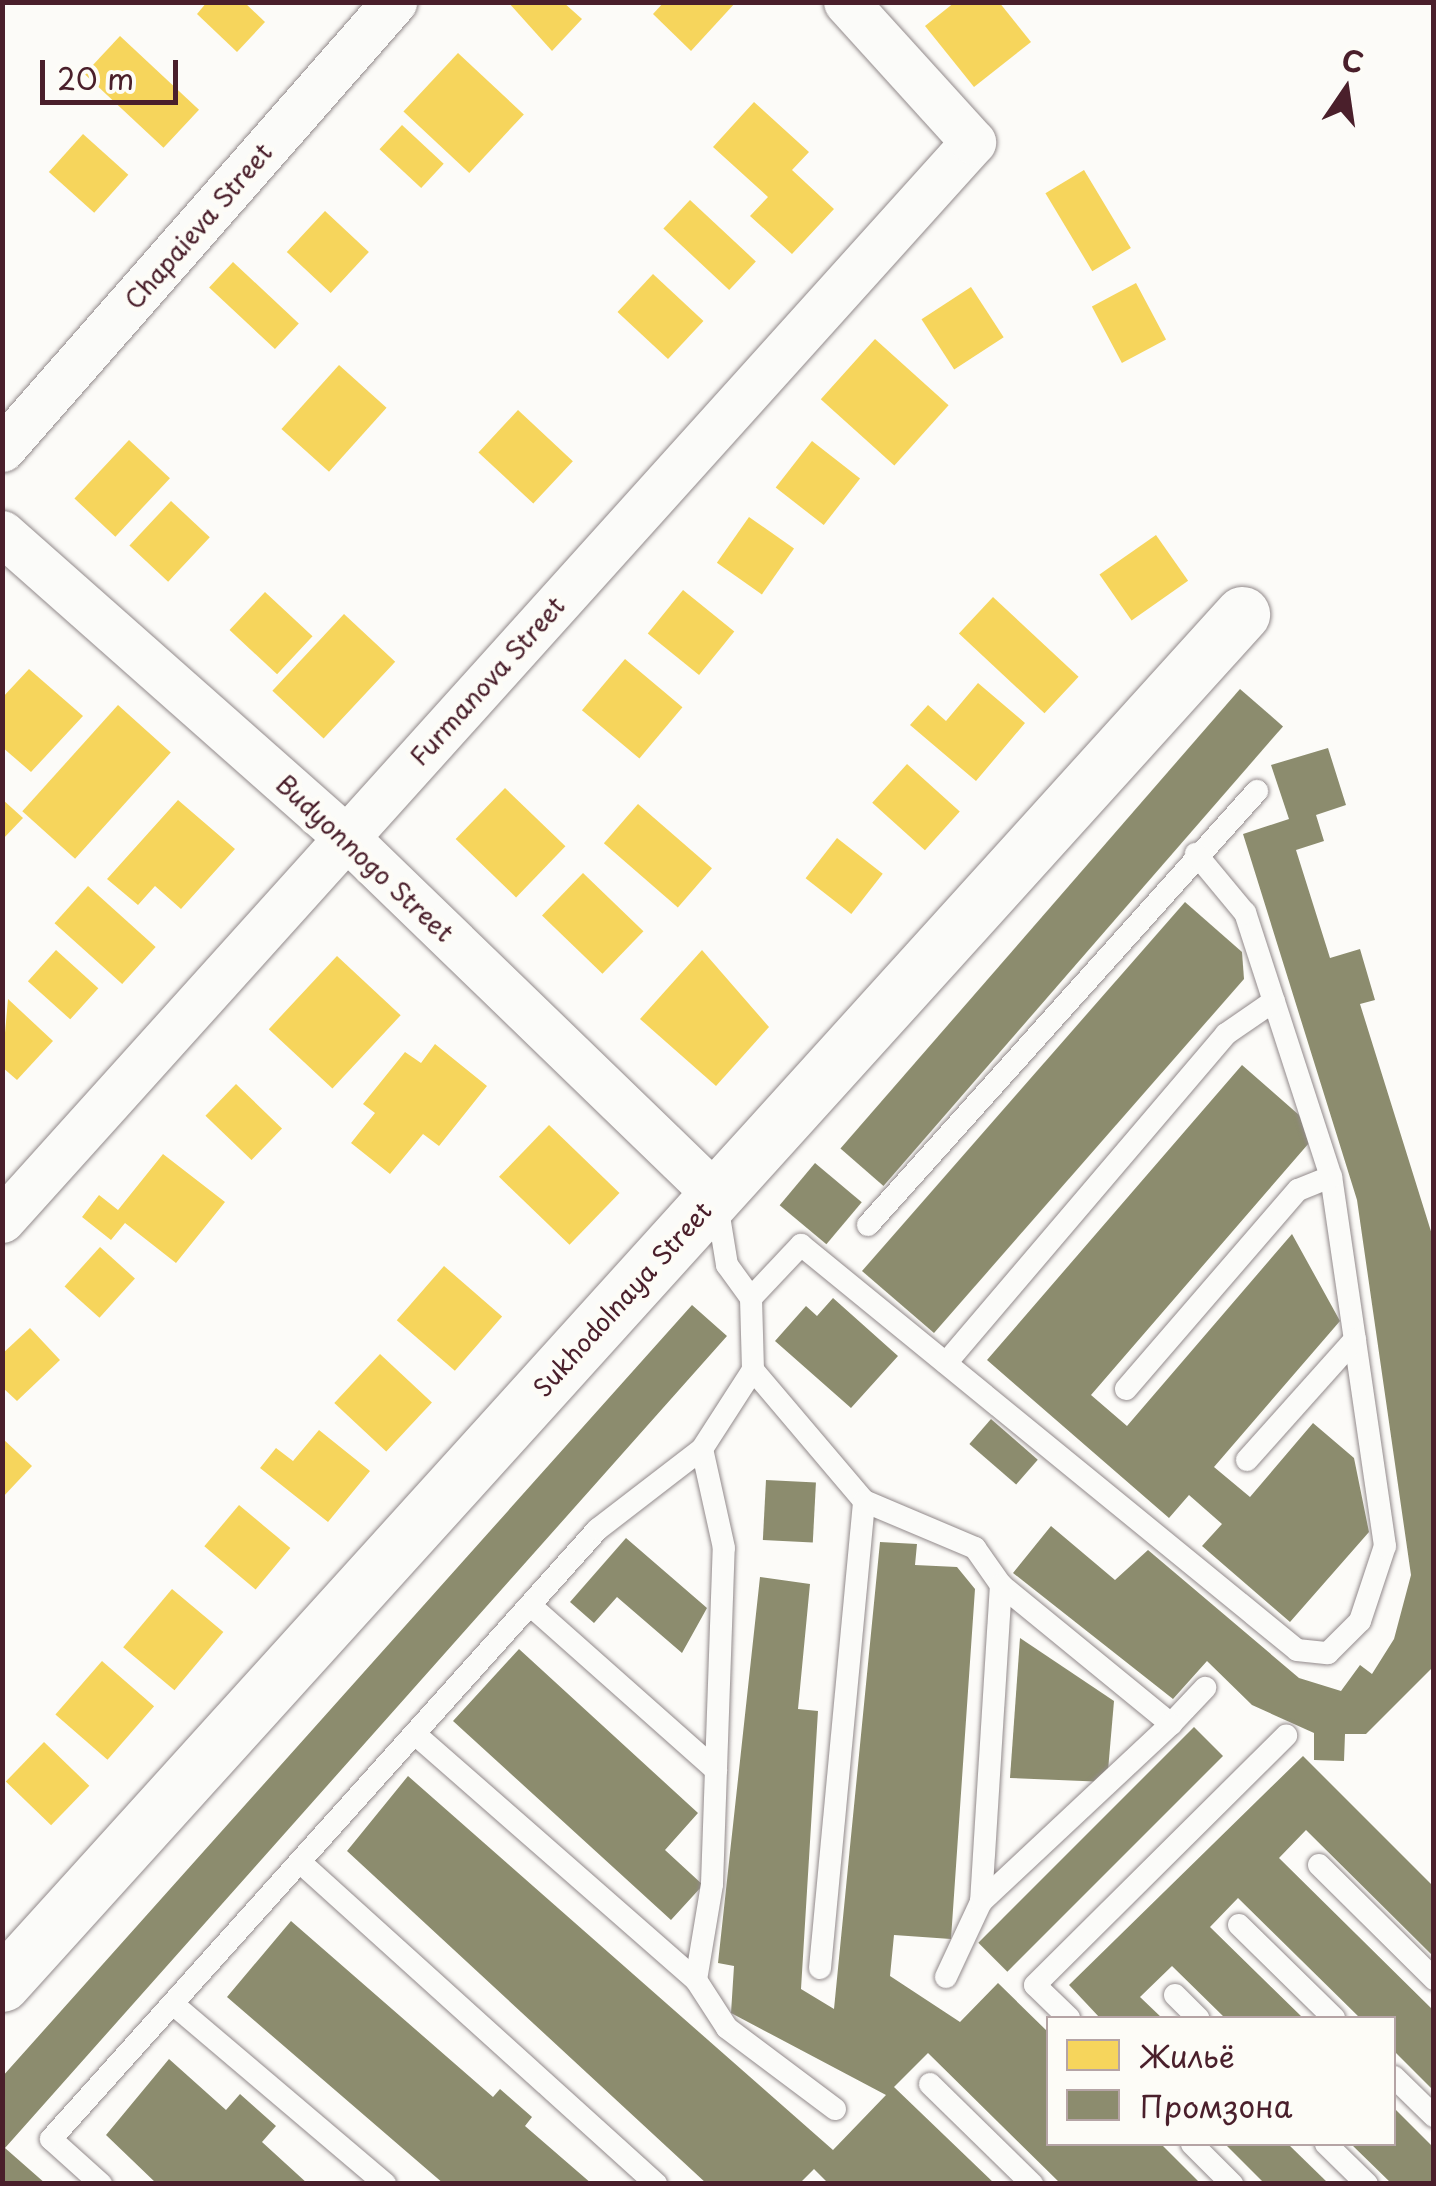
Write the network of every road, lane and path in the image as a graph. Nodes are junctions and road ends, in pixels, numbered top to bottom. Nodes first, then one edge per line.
1 (394, 2) edge
2 (846, 2) edge
3 (2, 449) edge
4 (2, 533) edge
5 (1242, 614) dead end
6 (1257, 791) dead end
7 (346, 837) junction
8 (1196, 854) junction
9 (1274, 1002) junction
10 (1331, 1178) junction
11 (716, 1195) junction
12 (2, 1220) edge
13 (868, 1225) dead end
14 (751, 1298) junction
15 (1355, 1339) junction
16 (946, 1363) junction
17 (753, 1370) junction
18 (1126, 1389) dead end
19 (702, 1449) junction
20 (1247, 1460) dead end
21 (864, 1500) junction
22 (1001, 1586) junction
23 (530, 1605) junction
24 (1204, 1688) dead end
25 (1170, 1724) junction
26 (415, 1734) junction
27 (1286, 1736) dead end
28 (716, 1770) junction
29 (300, 1862) junction
30 (1319, 1865) dead end
31 (980, 1902) junction
32 (1240, 1925) dead end
33 (820, 1968) dead end
34 (946, 1977) dead end
35 (696, 1980) junction
36 (1434, 1980) edge
37 (2, 1984) edge
38 (1175, 1995) dead end
39 (174, 2004) junction
40 (1066, 2016) edge
41 (1196, 2016) edge
42 (1332, 2016) edge
43 (1396, 2079) edge
44 (930, 2084) dead end
45 (835, 2109) dead end
46 (1434, 2116) edge
47 (1194, 2146) edge
48 (1328, 2146) edge
49 (101, 2184) edge
50 (384, 2184) edge
51 (656, 2184) edge
52 (1032, 2184) edge
53 (1232, 2184) edge
54 (1367, 2184) edge

1 - 3 street, Chapaieva Street
2 - 7 street, Furmanova Street
4 - 7 street, Budyonnogo Street
5 - 11 street, Sukhodolnaya Street
6 - 8 lane
7 - 11 street, Budyonnogo Street
7 - 12 street, Furmanova Street
8 - 9 lane
8 - 13 lane
9 - 10 lane
9 - 16 lane
10 - 15 lane
10 - 18 lane
11 - 14 lane
11 - 37 street, Sukhodolnaya Street
14 - 16 lane
14 - 17 lane
15 - 16 lane
15 - 20 lane
17 - 19 lane
17 - 21 lane
19 - 23 lane
19 - 28 lane
21 - 22 lane
21 - 33 lane
22 - 25 lane
22 - 31 lane
23 - 26 lane
23 - 28 lane
24 - 25 lane
25 - 31 lane
26 - 29 lane
26 - 35 lane
27 - 40 lane
28 - 35 lane
29 - 39 lane
29 - 51 lane
30 - 36 lane
31 - 34 lane
32 - 42 lane
35 - 45 lane
38 - 41 lane
39 - 49 lane
39 - 50 lane
43 - 46 lane
44 - 52 lane
47 - 53 lane
48 - 54 lane

